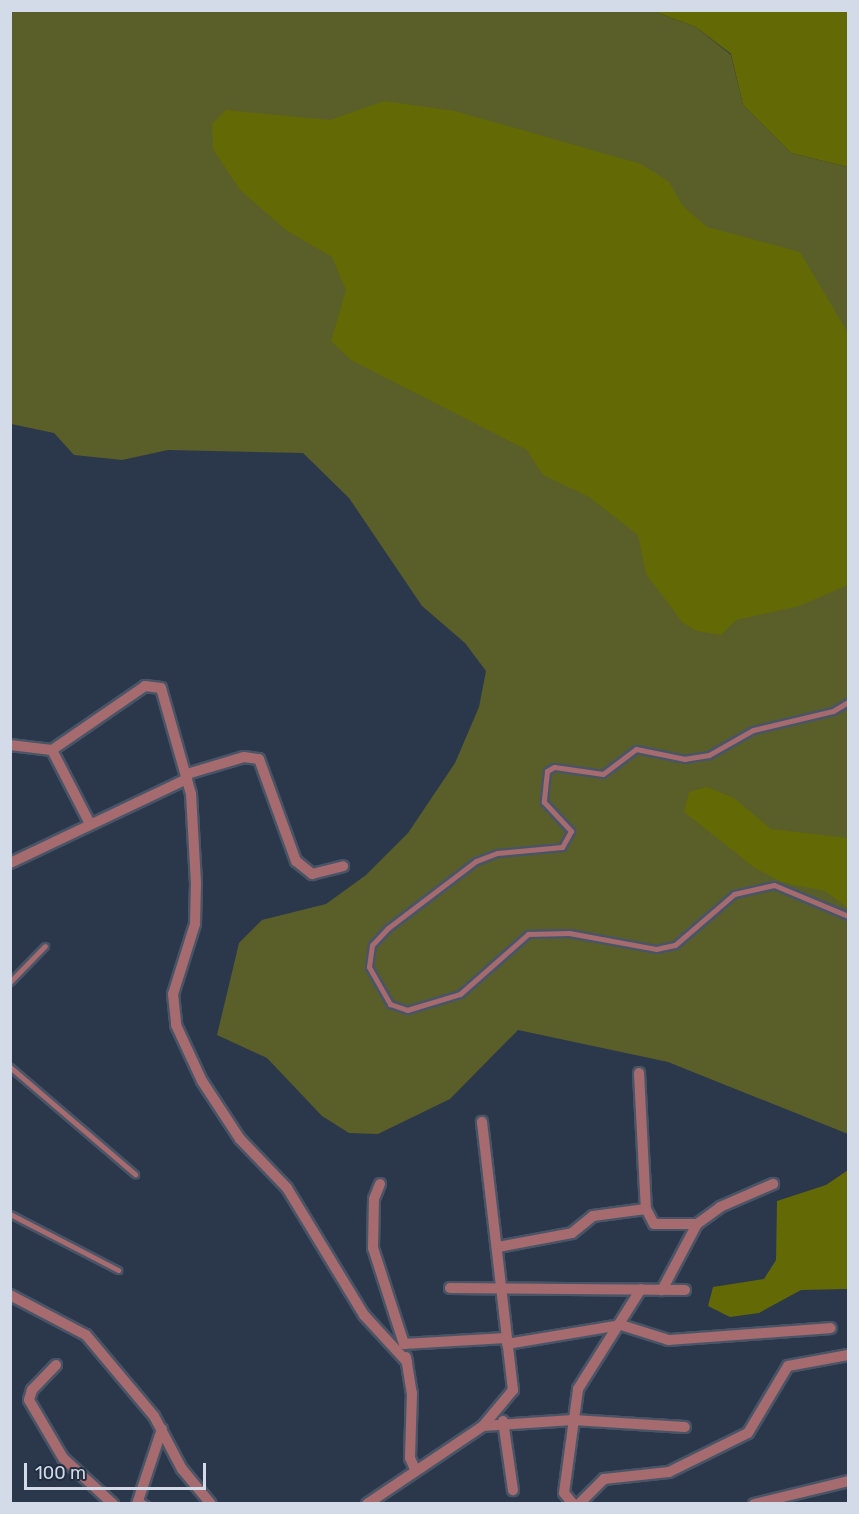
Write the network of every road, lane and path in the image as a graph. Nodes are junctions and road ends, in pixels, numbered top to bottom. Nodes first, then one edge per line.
1 (849, 702) edge
2 (10, 745) edge
3 (52, 750) junction
4 (187, 776) junction
5 (90, 824) junction
6 (10, 863) edge
7 (343, 866) dead end
8 (849, 916) edge
9 (45, 946) dead end
10 (10, 982) edge
11 (10, 1067) edge
12 (639, 1073) dead end
13 (482, 1122) dead end
14 (135, 1174) dead end
15 (773, 1184) dead end
16 (380, 1185) dead end
17 (646, 1209) junction
18 (10, 1214) edge
19 (691, 1224) junction
20 (498, 1246) junction
21 (118, 1270) dead end
22 (501, 1287) junction
23 (450, 1288) dead end
24 (641, 1289) junction
25 (662, 1290) junction
26 (685, 1290) dead end
27 (10, 1295) edge
28 (621, 1325) junction
29 (831, 1328) dead end
30 (507, 1341) junction
31 (404, 1344) junction
32 (849, 1355) edge
33 (407, 1362) junction
34 (56, 1365) dead end
35 (573, 1420) junction
36 (503, 1421) junction
37 (483, 1426) junction
38 (685, 1427) dead end
39 (162, 1429) junction
40 (415, 1468) junction
41 (849, 1481) edge
42 (513, 1490) dead end
43 (140, 1502) edge
44 (113, 1503) edge
45 (212, 1503) edge
46 (367, 1503) edge
47 (573, 1503) edge
48 (579, 1503) edge
49 (754, 1503) edge

1 - 8 lane
2 - 3 street
3 - 4 street
3 - 5 street
4 - 5 street
4 - 7 street
4 - 33 street
5 - 6 street
9 - 10 lane
11 - 14 lane
12 - 17 street
13 - 20 street
15 - 19 street
16 - 31 street
17 - 19 street
17 - 20 street
18 - 21 lane
19 - 25 street
20 - 22 street
22 - 23 street
22 - 24 street
22 - 30 street
24 - 25 street
24 - 28 street
25 - 26 street
27 - 39 street
28 - 29 street
28 - 30 street
28 - 35 street
30 - 31 street
30 - 37 street
31 - 33 street
32 - 48 street
33 - 40 street
34 - 44 street
35 - 36 street
35 - 38 street
35 - 47 street
36 - 37 street
36 - 42 street
37 - 40 street
39 - 43 street
39 - 45 street
40 - 46 street
41 - 49 street

